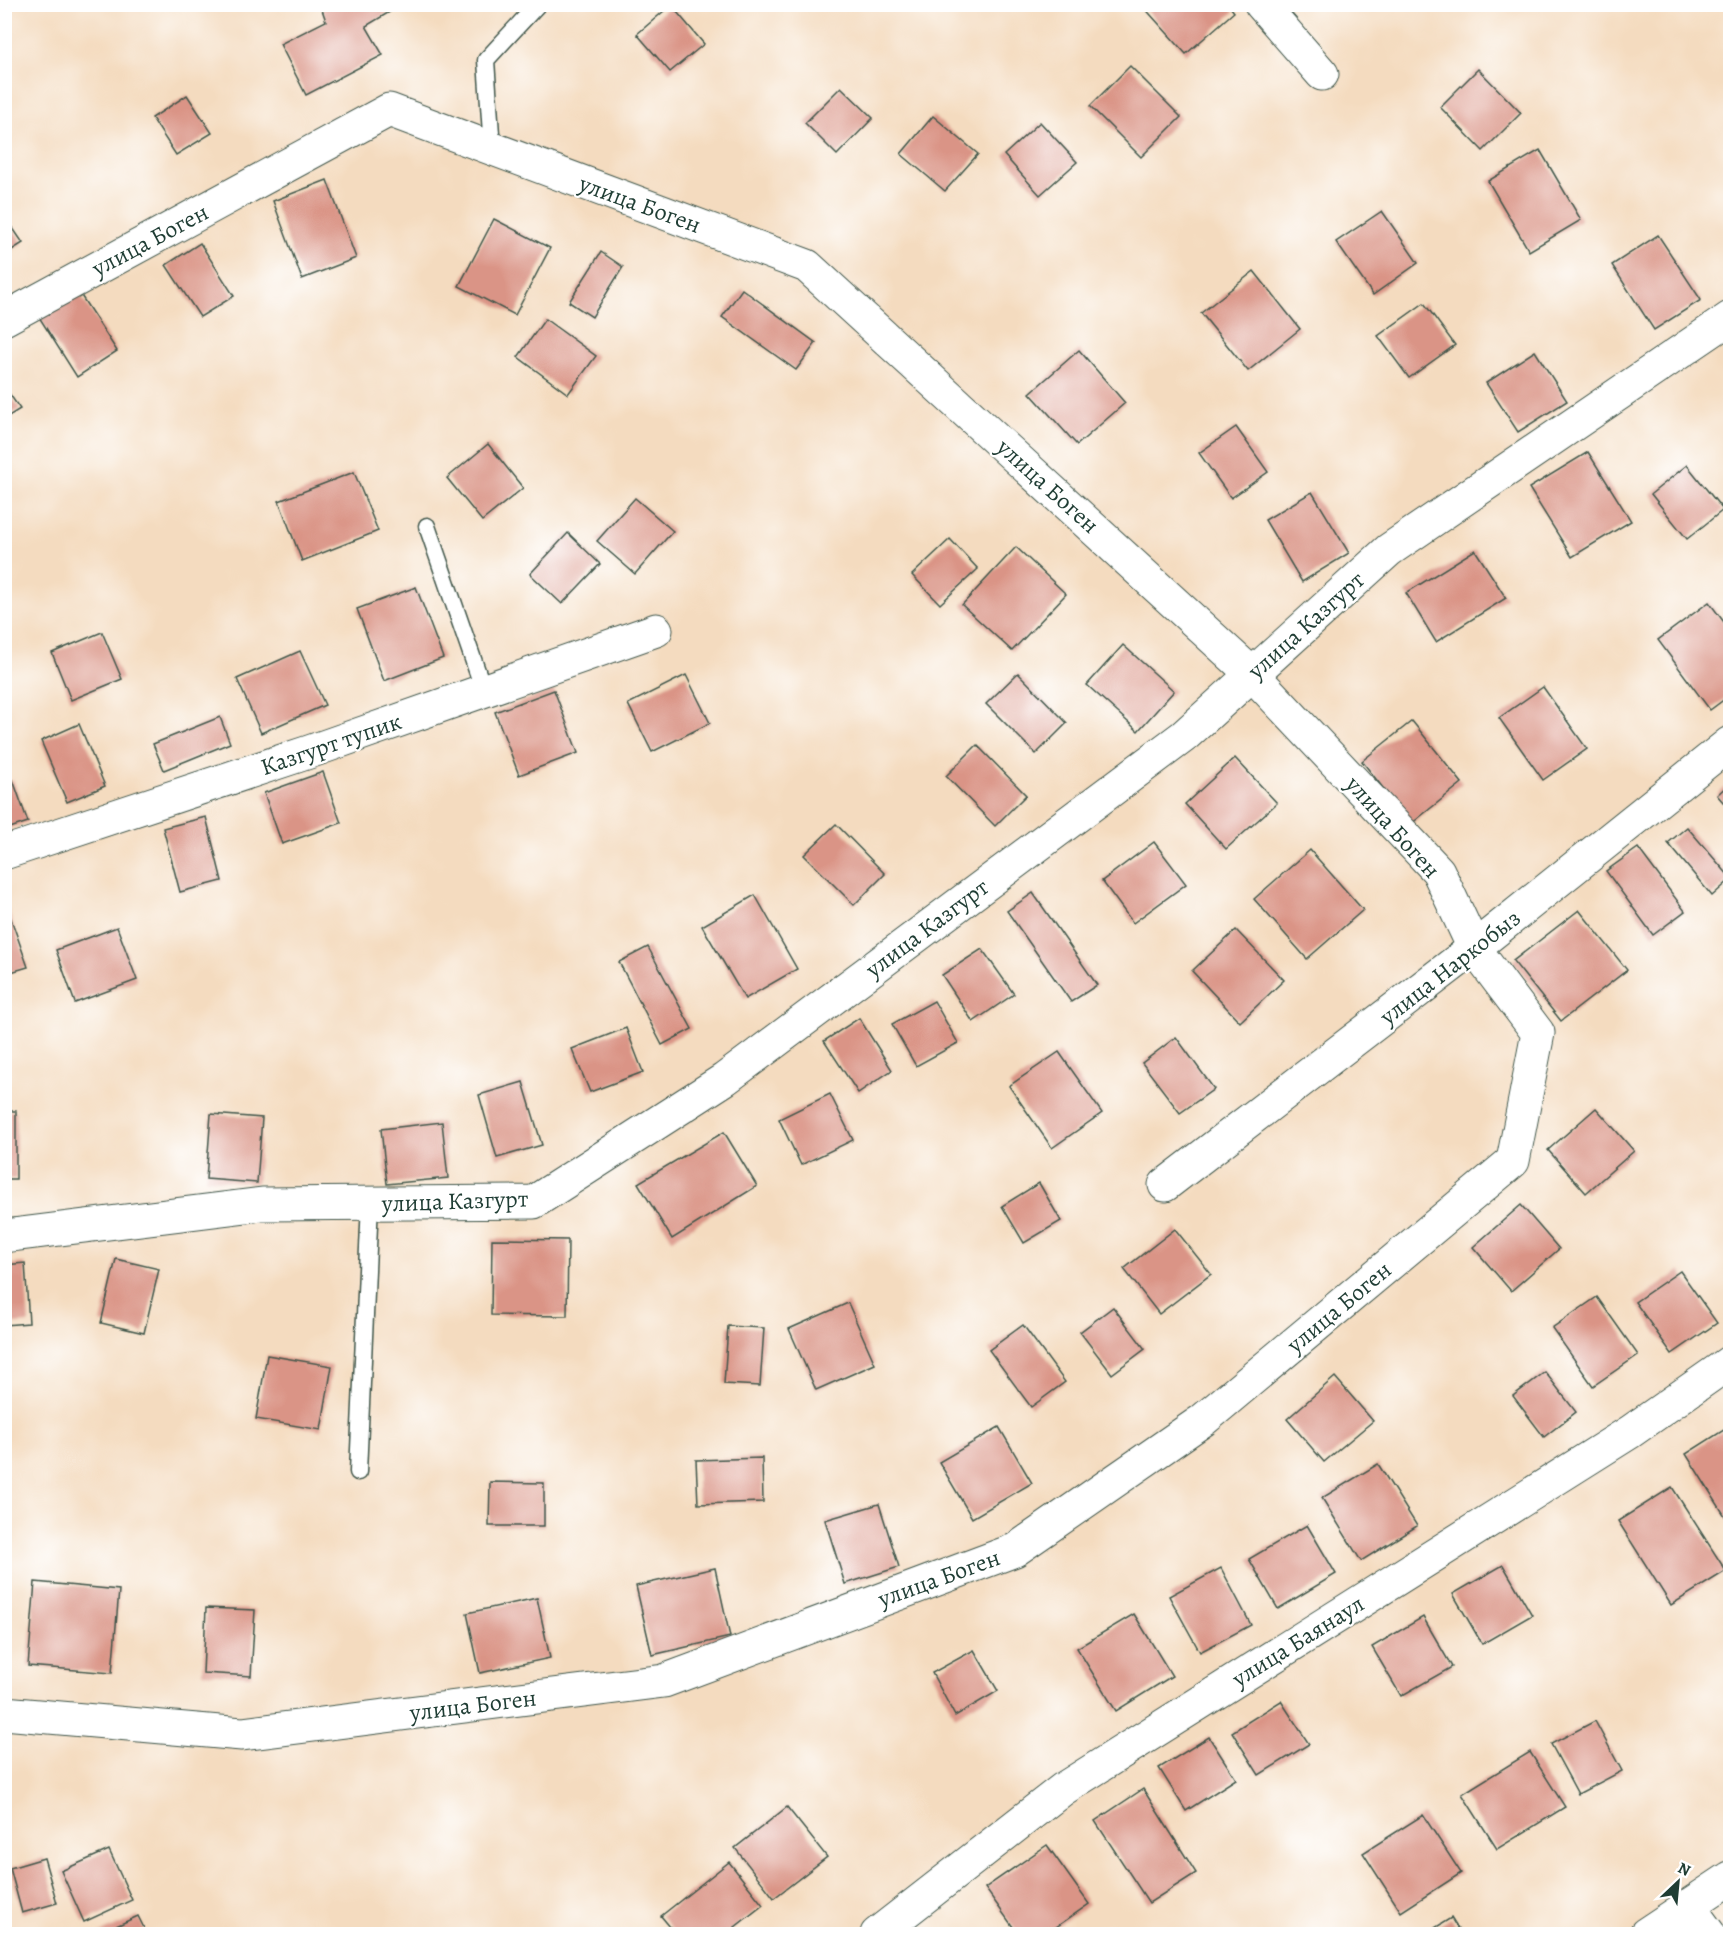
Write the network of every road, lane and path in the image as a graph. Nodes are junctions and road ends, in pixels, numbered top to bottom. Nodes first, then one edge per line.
1 (538, 4) edge
2 (1261, 4) edge
3 (1322, 74) dead end
4 (492, 149) junction
5 (4, 318) edge
6 (1731, 318) edge
7 (427, 526) dead end
8 (656, 630) dead end
9 (1252, 674) junction
10 (484, 691) junction
11 (1731, 743) edge
12 (4, 853) edge
13 (1474, 948) junction
14 (1165, 1185) dead end
15 (370, 1203) junction
16 (4, 1236) edge
17 (1731, 1362) edge
18 (358, 1472) dead end
19 (4, 1713) edge
20 (1731, 1878) edge
21 (1689, 1907) junction
22 (877, 1935) edge
23 (1646, 1935) edge
24 (1709, 1935) edge

1 - 4 lane
2 - 3 street
4 - 5 street, улица Боген
4 - 9 street, улица Боген
6 - 9 street, улица Казгурт
7 - 10 lane
8 - 10 street, Казгурт тупик
9 - 13 street, улица Боген
9 - 15 street, улица Казгурт
10 - 12 street, Казгурт тупик
11 - 13 street, улица Наркобыз
13 - 14 street, улица Наркобыз
13 - 19 street, улица Боген
15 - 16 street, улица Казгурт
15 - 18 lane
17 - 22 street, улица Баянаул
20 - 21 street
21 - 23 street
21 - 24 street

